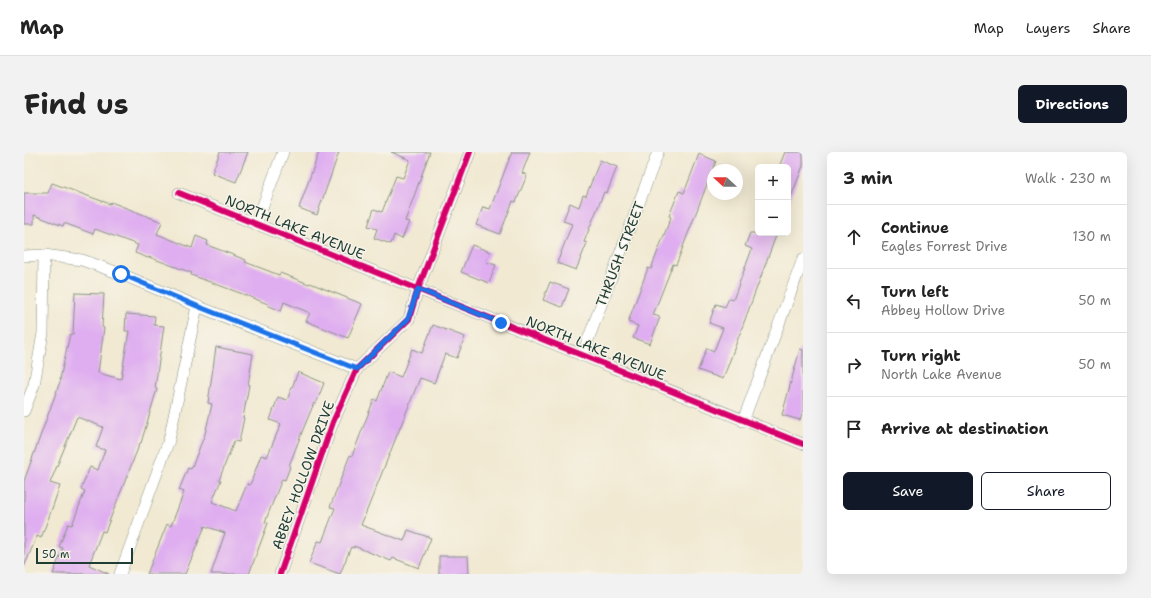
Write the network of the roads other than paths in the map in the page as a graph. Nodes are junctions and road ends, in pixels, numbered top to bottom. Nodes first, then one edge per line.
1 (283, 152) edge
2 (470, 152) edge
3 (658, 152) edge
4 (179, 193) dead end
5 (256, 224) junction
6 (44, 255) junction
7 (24, 256) edge
8 (803, 259) edge
9 (418, 289) junction
10 (197, 306) junction
11 (582, 356) junction
12 (357, 369) junction
13 (24, 411) edge
14 (742, 421) junction
15 (803, 444) edge
16 (120, 574) edge
17 (280, 574) edge

1 - 5 street
2 - 9 street, ABBEY HOLLOW DRIVE
3 - 11 street, THRUSH STREET
4 - 5 street, NORTH LAKE AVENUE
5 - 9 street, NORTH LAKE AVENUE
6 - 7 street
6 - 10 street
6 - 13 street
8 - 14 street
9 - 11 street, NORTH LAKE AVENUE
9 - 12 street, ABBEY HOLLOW DRIVE
10 - 12 street
10 - 16 street
11 - 14 street, NORTH LAKE AVENUE
12 - 17 street, ABBEY HOLLOW DRIVE
14 - 15 street, NORTH LAKE AVENUE

